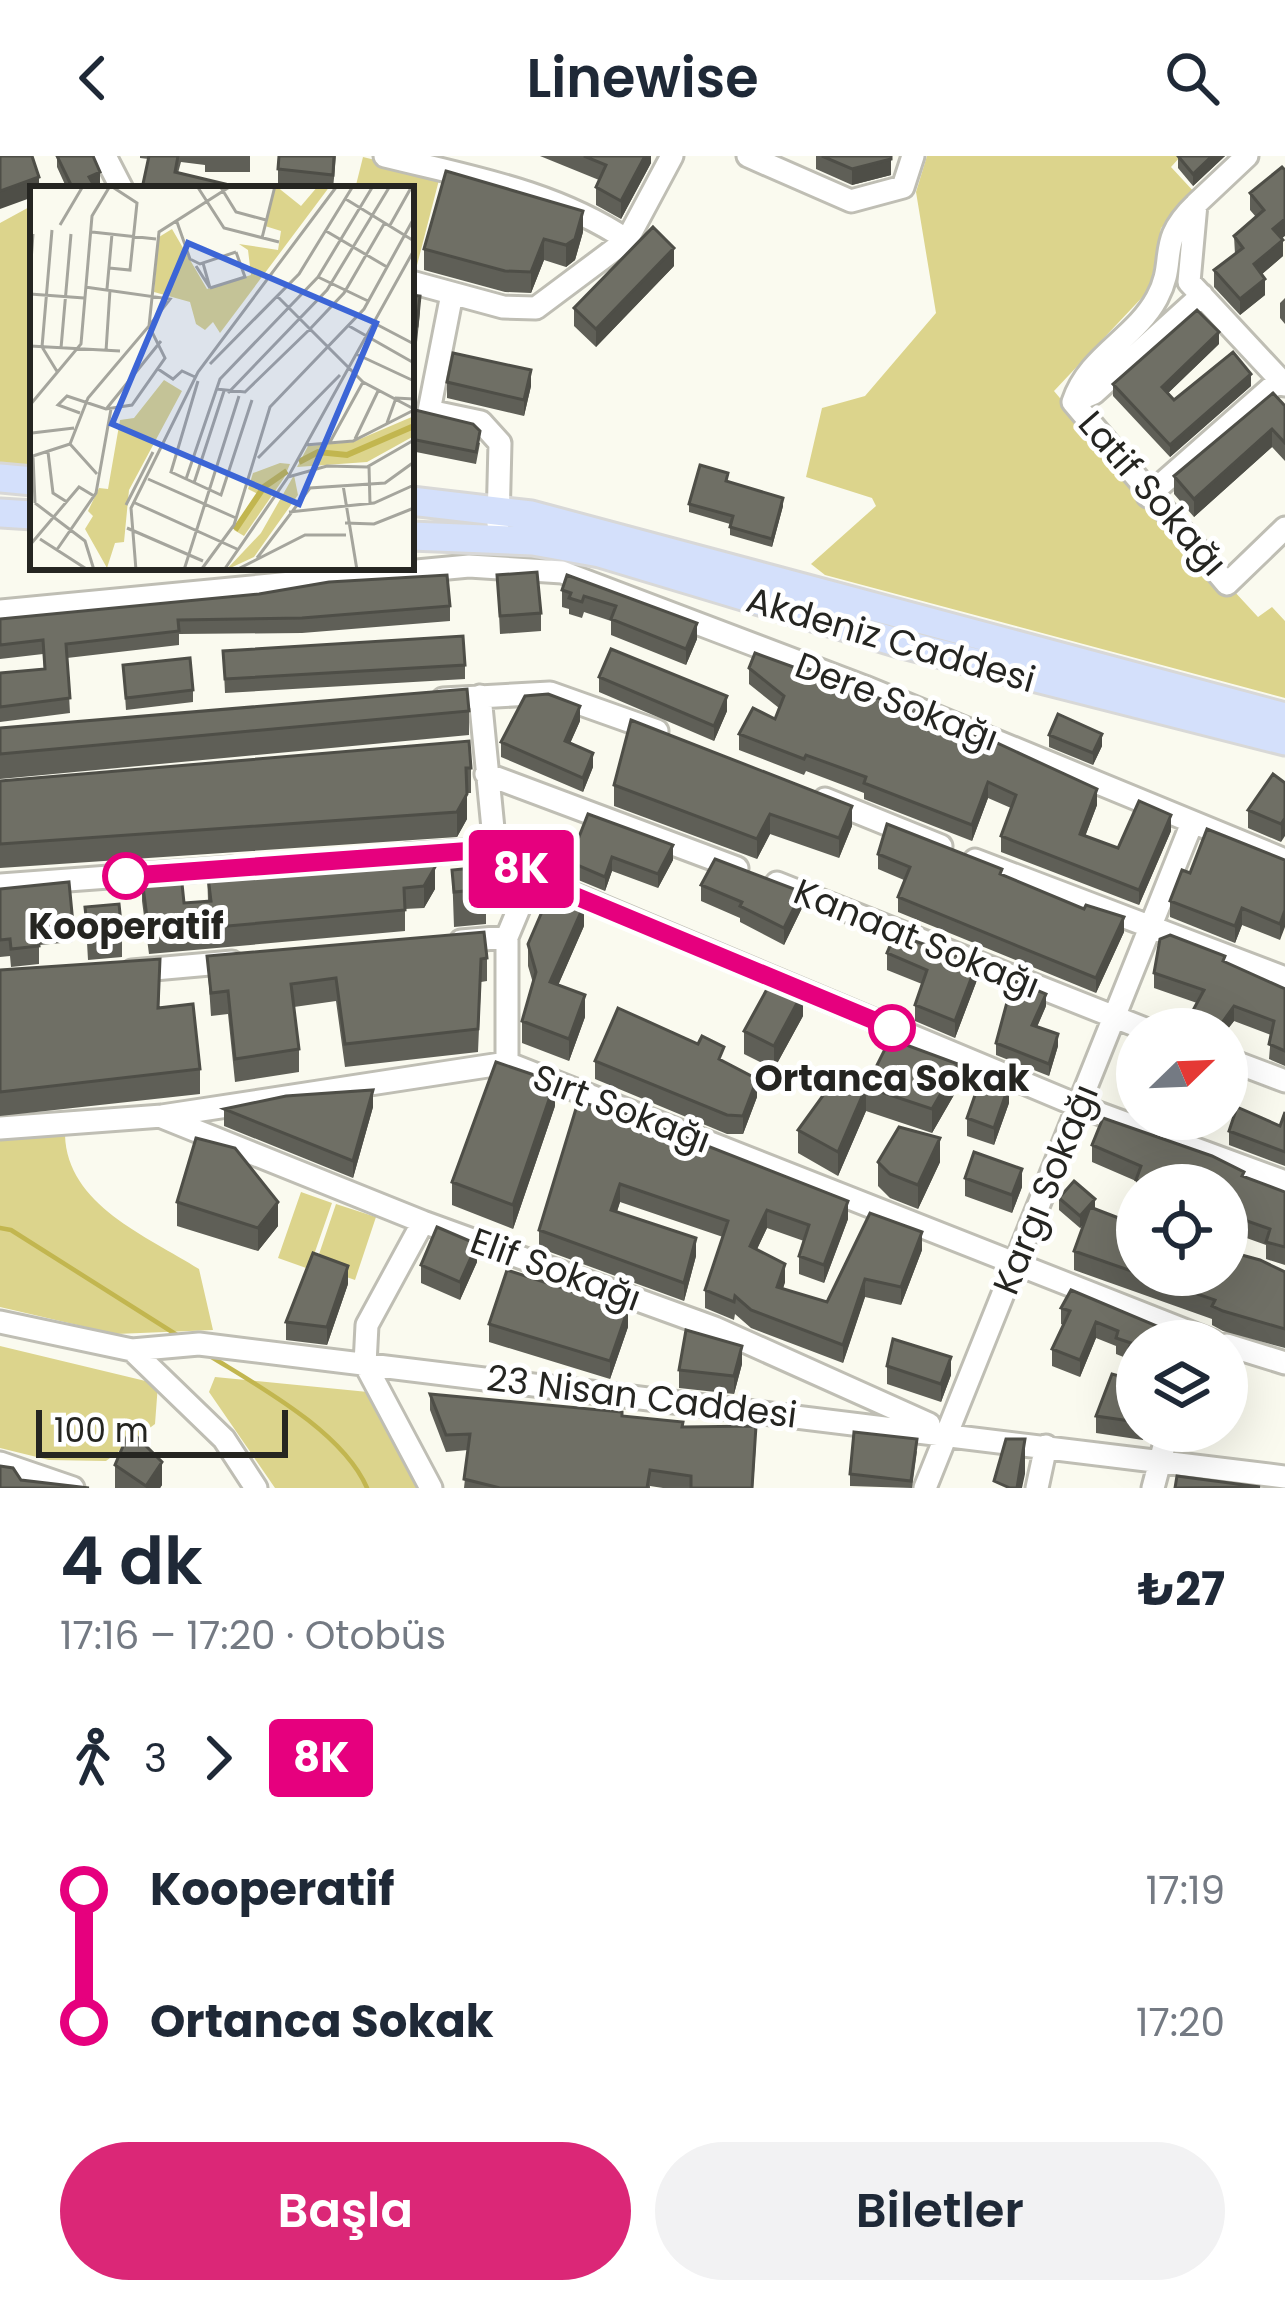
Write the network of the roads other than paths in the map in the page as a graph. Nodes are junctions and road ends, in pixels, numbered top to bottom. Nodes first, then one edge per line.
1 (105, 156) edge
2 (385, 156) edge
3 (671, 156) edge
4 (748, 156) edge
5 (913, 156) edge
6 (1247, 156) edge
7 (120, 186) edge
8 (1196, 204) junction
9 (627, 240) junction
10 (414, 283) edge
11 (1195, 288) junction
12 (452, 294) junction
13 (1283, 383) edge
14 (1073, 402) junction
15 (0, 478) edge
16 (30, 481) edge
17 (1148, 496) junction
18 (414, 502) edge
19 (499, 511) junction
20 (0, 513) edge
21 (30, 515) edge
22 (1285, 528) edge
23 (419, 536) edge
24 (497, 539) junction
25 (427, 572) junction
26 (0, 611) edge
27 (480, 696) junction
28 (415, 701) edge
29 (1285, 717) edge
30 (1285, 741) edge
31 (686, 742) edge
32 (486, 774) junction
33 (796, 787) edge
34 (1192, 823) junction
35 (495, 849) junction
36 (380, 857) edge
37 (1285, 860) edge
38 (262, 866) edge
39 (532, 878) junction
40 (0, 885) edge
41 (1149, 930) junction
42 (507, 937) junction
43 (437, 943) edge
44 (253, 960) edge
45 (115, 973) edge
46 (1285, 978) edge
47 (1114, 1018) junction
48 (507, 1063) junction
49 (1248, 1067) edge
50 (1285, 1081) edge
51 (1079, 1106) junction
52 (162, 1116) junction
53 (0, 1128) edge
54 (1285, 1182) edge
55 (423, 1222) junction
56 (1016, 1261) junction
57 (1155, 1320) edge
58 (0, 1322) edge
59 (132, 1350) junction
60 (1248, 1352) edge
61 (1285, 1363) edge
62 (365, 1364) junction
63 (947, 1432) junction
64 (1046, 1446) junction
65 (1161, 1452) edge
66 (0, 1462) edge
67 (1158, 1462) junction
68 (1278, 1480) edge
69 (73, 1488) edge
70 (256, 1488) edge
71 (430, 1488) edge
72 (925, 1488) edge
73 (1037, 1488) edge
74 (1154, 1488) edge

1 - 7 street
2 - 9 street
3 - 9 street
4 - 5 street
6 - 8 street
8 - 11 street
8 - 14 street
9 - 12 street
10 - 12 street
11 - 13 street
11 - 14 street
12 - 19 street
13 - 17 street
14 - 17 street, Latif Sokağı
15 - 16 main road
17 - 22 street, Latif Sokağı
18 - 19 main road, Akdeniz Caddesi
19 - 24 street
19 - 29 main road, Akdeniz Caddesi
20 - 21 main road
23 - 24 main road, Akdeniz Caddesi
23 - 25 street, Akdeniz Caddesi
24 - 30 main road, Akdeniz Caddesi
25 - 26 street, Dere Sokağı
25 - 34 street, Dere Sokağı
27 - 28 street
27 - 31 street
27 - 32 street
32 - 35 street
32 - 47 street, Kanaat Sokağı
33 - 41 street
34 - 37 street, Dere Sokağı
34 - 41 street, Kargı Sokağı
35 - 36 street
35 - 39 street
38 - 40 street
39 - 42 street
39 - 51 street
41 - 46 street
41 - 47 street, Kargı Sokağı
42 - 43 street
42 - 48 street
44 - 45 street
47 - 51 street, Kargı Sokağı
48 - 52 street, Sırt Sokağı
48 - 56 street, Sırt Sokağı
49 - 50 street
51 - 54 street
51 - 56 street, Kargı Sokağı
52 - 53 street, Sırt Sokağı
52 - 55 street, Elif Sokağı
55 - 62 street
55 - 63 street, Elif Sokağı
56 - 57 street, Sırt Sokağı
56 - 63 street, Kargı Sokağı
58 - 59 street, 23 Nisan Caddesi
59 - 62 street, 23 Nisan Caddesi
59 - 70 street
60 - 61 street
62 - 63 street, 23 Nisan Caddesi
62 - 71 street
63 - 64 street, 23 Nisan Caddesi
63 - 72 street, Kargı Sokağı
64 - 67 street, 23 Nisan Caddesi
64 - 73 street
65 - 67 street
66 - 69 street
67 - 68 street, 23 Nisan Caddesi
67 - 74 street

